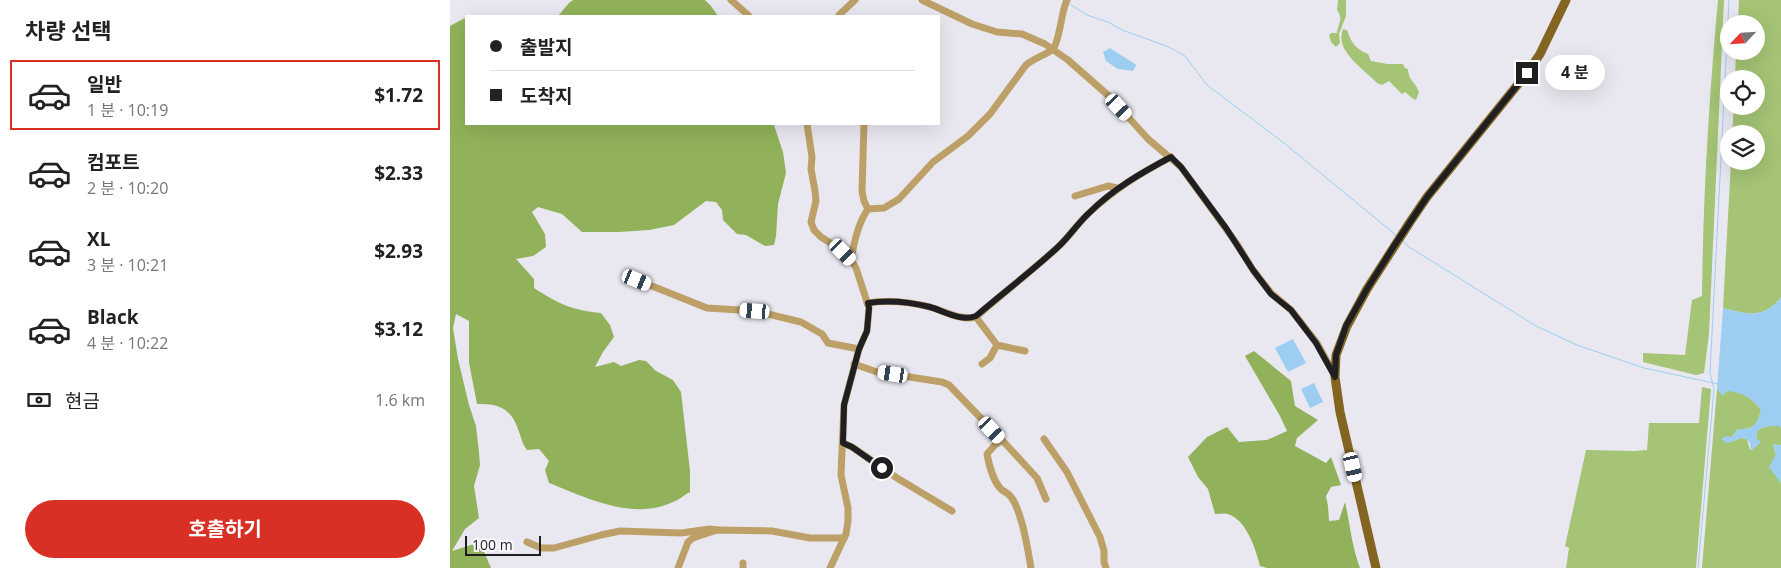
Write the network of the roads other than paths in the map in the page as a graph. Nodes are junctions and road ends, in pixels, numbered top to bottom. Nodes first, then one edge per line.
1 (731, 0) edge
2 (855, 0) edge
3 (922, 0) edge
4 (1067, 0) edge
5 (1566, 0) edge
6 (748, 15) edge
7 (839, 15) dead end
8 (1052, 50) junction
9 (807, 125) edge
10 (864, 125) edge
11 (1171, 157) junction
12 (1117, 188) junction
13 (1075, 196) dead end
14 (868, 209) junction
15 (851, 260) junction
16 (637, 280) dead end
17 (868, 303) junction
18 (976, 316) junction
19 (997, 345) junction
20 (859, 349) junction
21 (1025, 351) dead end
22 (854, 364) junction
23 (982, 364) dead end
24 (1335, 377) junction
25 (1044, 439) dead end
26 (1002, 440) junction
27 (843, 443) junction
28 (1046, 499) dead end
29 (952, 511) dead end
30 (718, 530) junction
31 (844, 538) junction
32 (527, 542) dead end
33 (678, 568) edge
34 (830, 568) edge
35 (1031, 568) edge
36 (1106, 568) edge
37 (1376, 568) edge

1 - 6 street
2 - 7 street
3 - 8 street
4 - 8 street
5 - 24 main road
8 - 11 street
8 - 14 street
9 - 15 street
10 - 14 street
11 - 12 street
11 - 24 street
12 - 13 street
12 - 18 street
14 - 15 street
15 - 17 street
16 - 20 street
17 - 18 street
17 - 20 street
18 - 19 street
19 - 21 street
19 - 23 street
20 - 22 street
22 - 26 street
22 - 27 street
24 - 37 main road
25 - 36 street
26 - 28 street
26 - 35 street
27 - 29 street
27 - 31 street
30 - 31 street
30 - 32 street
30 - 33 street
31 - 34 street

